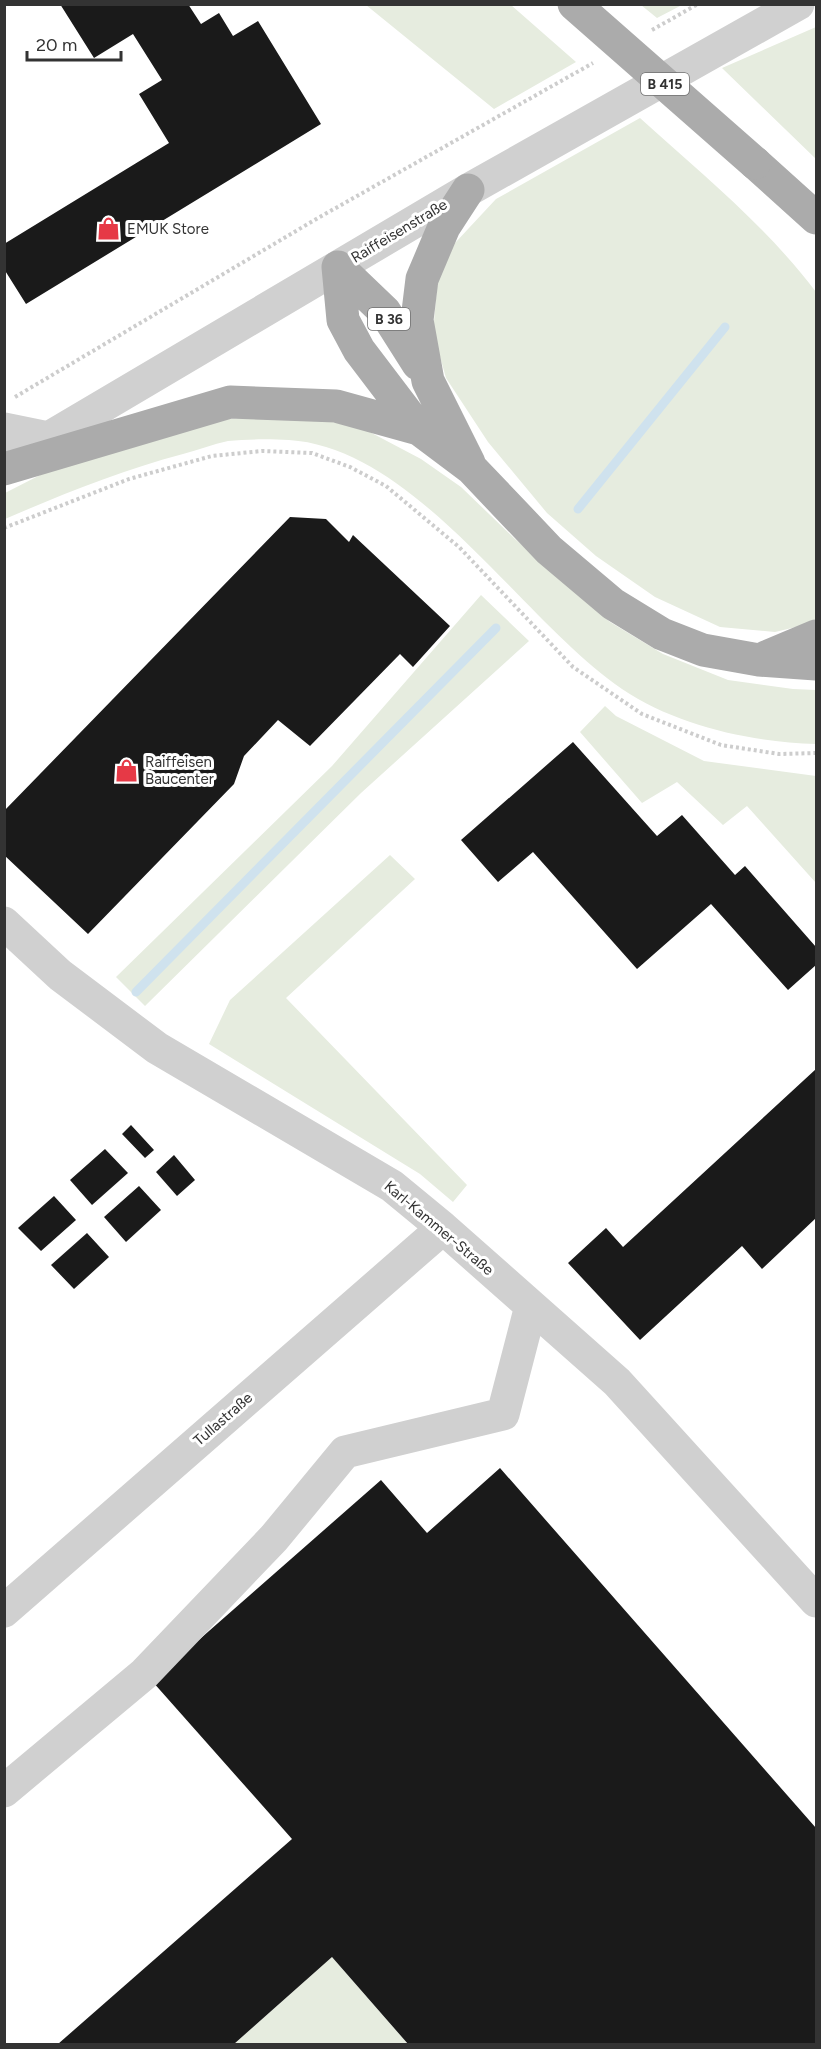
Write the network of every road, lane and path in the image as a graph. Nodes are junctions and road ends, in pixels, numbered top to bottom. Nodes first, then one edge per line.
1 (574, 4) edge
2 (698, 4) edge
3 (798, 4) edge
4 (647, 33) dead end
5 (596, 62) dead end
6 (468, 190) junction
7 (816, 218) edge
8 (338, 267) junction
9 (428, 381) junction
10 (15, 398) dead end
11 (4, 429) edge
12 (419, 429) junction
13 (48, 438) junction
14 (4, 464) edge
15 (471, 468) junction
16 (4, 469) edge
17 (4, 528) edge
18 (816, 636) edge
19 (759, 660) junction
20 (816, 664) edge
21 (816, 753) edge
22 (4, 923) edge
23 (443, 1228) junction
24 (531, 1306) junction
25 (816, 1601) edge
26 (4, 1611) edge
27 (4, 1791) edge

1 - 7 main road, B 415, bridge
2 - 4 path
3 - 6 street, Raiffeisenstraße
5 - 10 path
6 - 8 street, Raiffeisenstraße
6 - 9 main road
8 - 9 main road, B 36
8 - 12 main road
8 - 13 street, Raiffeisenstraße
9 - 15 main road
11 - 13 street
12 - 15 main road
12 - 16 main road
13 - 14 street, Raiffeisenstraße
15 - 19 main road
17 - 21 path
18 - 19 main road
19 - 20 main road
22 - 23 street, Karl-Kammer-Straße
23 - 24 street, Karl-Kammer-Straße
23 - 26 street, Tullastraße
24 - 25 street, Karl-Kammer-Straße
24 - 27 street

